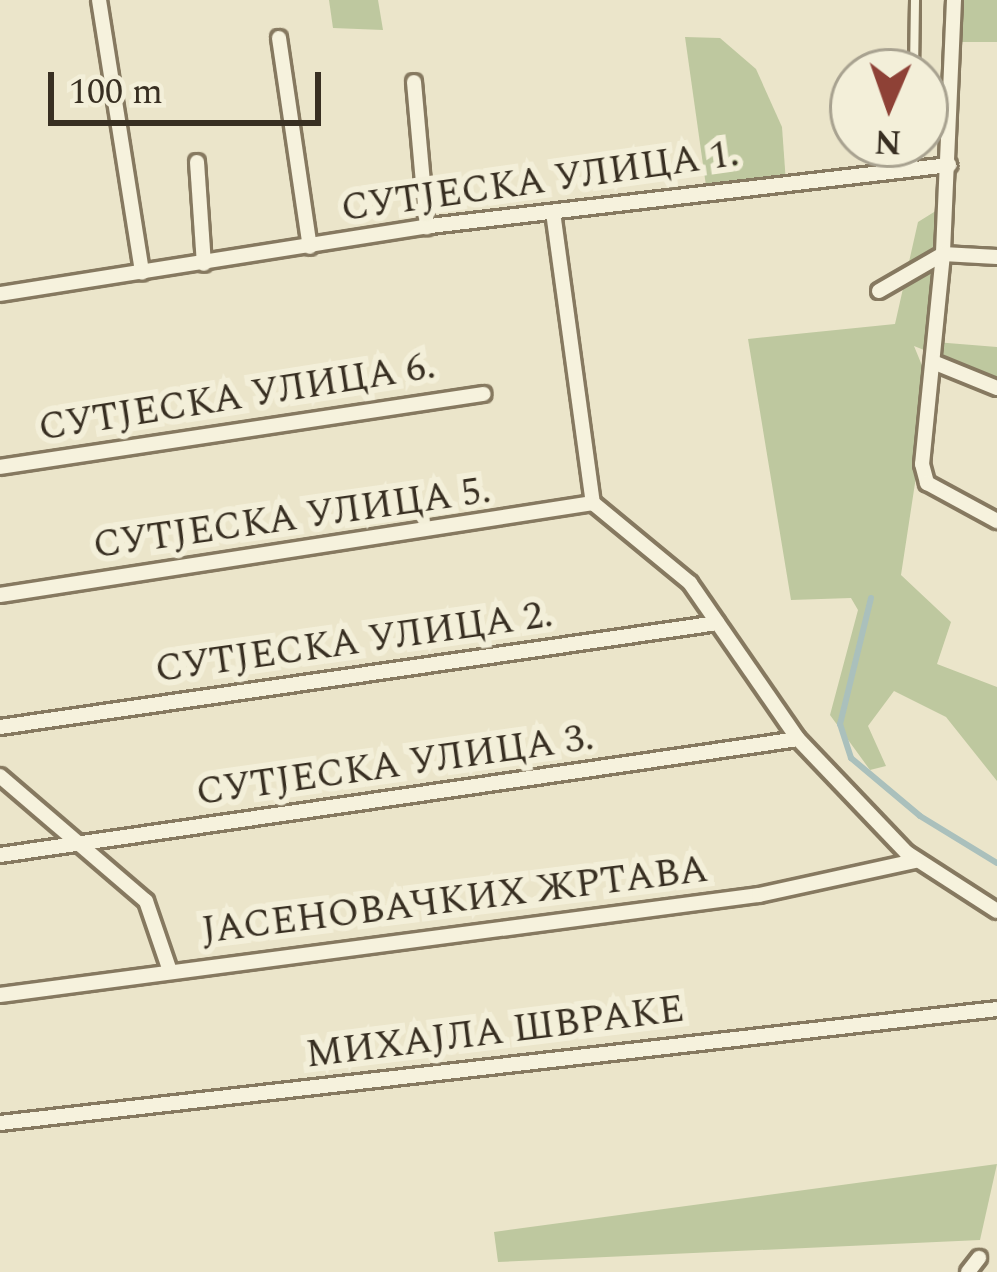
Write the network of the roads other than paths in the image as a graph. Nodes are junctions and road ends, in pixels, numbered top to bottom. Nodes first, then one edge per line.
1 (99, 0) edge
2 (915, 0) edge
3 (954, 0) edge
4 (279, 38) dead end
5 (914, 48) edge
6 (415, 82) dead end
7 (197, 162) dead end
8 (949, 165) edge
9 (914, 168) edge
10 (949, 168) edge
11 (553, 212) junction
12 (427, 227) junction
13 (310, 247) junction
14 (944, 254) junction
15 (997, 257) edge
16 (204, 264) junction
17 (142, 273) junction
18 (879, 291) dead end
19 (0, 294) edge
20 (933, 362) junction
21 (997, 388) edge
22 (484, 394) dead end
23 (0, 467) edge
24 (593, 503) junction
25 (997, 521) edge
26 (0, 595) edge
27 (717, 623) junction
28 (0, 727) edge
29 (798, 739) junction
30 (0, 776) edge
31 (80, 843) junction
32 (0, 855) edge
33 (915, 861) junction
34 (997, 911) edge
35 (170, 971) junction
36 (0, 995) edge
37 (997, 1009) edge
38 (0, 1123) edge
39 (979, 1258) dead end
40 (968, 1272) edge

1 - 17 street
2 - 5 lane
3 - 8 street
4 - 13 street
6 - 12 street
7 - 16 street
9 - 11 street, СУТЈЕСКА УЛИЦА 1.
10 - 14 street
11 - 12 street, СУТЈЕСКА УЛИЦА 1.
11 - 24 street
12 - 13 street, СУТЈЕСКА УЛИЦА 1.
13 - 16 street, СУТЈЕСКА УЛИЦА 1.
14 - 15 street
14 - 18 street
14 - 20 street
16 - 17 street, СУТЈЕСКА УЛИЦА 1.
17 - 19 street, СУТЈЕСКА УЛИЦА 1.
20 - 21 street
20 - 25 street
22 - 23 street, СУТЈЕСКА УЛИЦА 6.
24 - 26 street, СУТЈЕСКА УЛИЦА 5.
24 - 27 street
27 - 28 street, СУТЈЕСКА УЛИЦА 2.
27 - 29 street
29 - 31 street, СУТЈЕСКА УЛИЦА 3.
29 - 33 street
30 - 31 street
31 - 32 street, СУТЈЕСКА УЛИЦА 3.
31 - 35 street
33 - 34 street
33 - 35 street, ЈАСЕНОВАЧКИХ ЖРТАВА
35 - 36 street, ЈАСЕНОВАЧКИХ ЖРТАВА
37 - 38 street, МИХАЈЛА ШВРАКЕ
39 - 40 street

